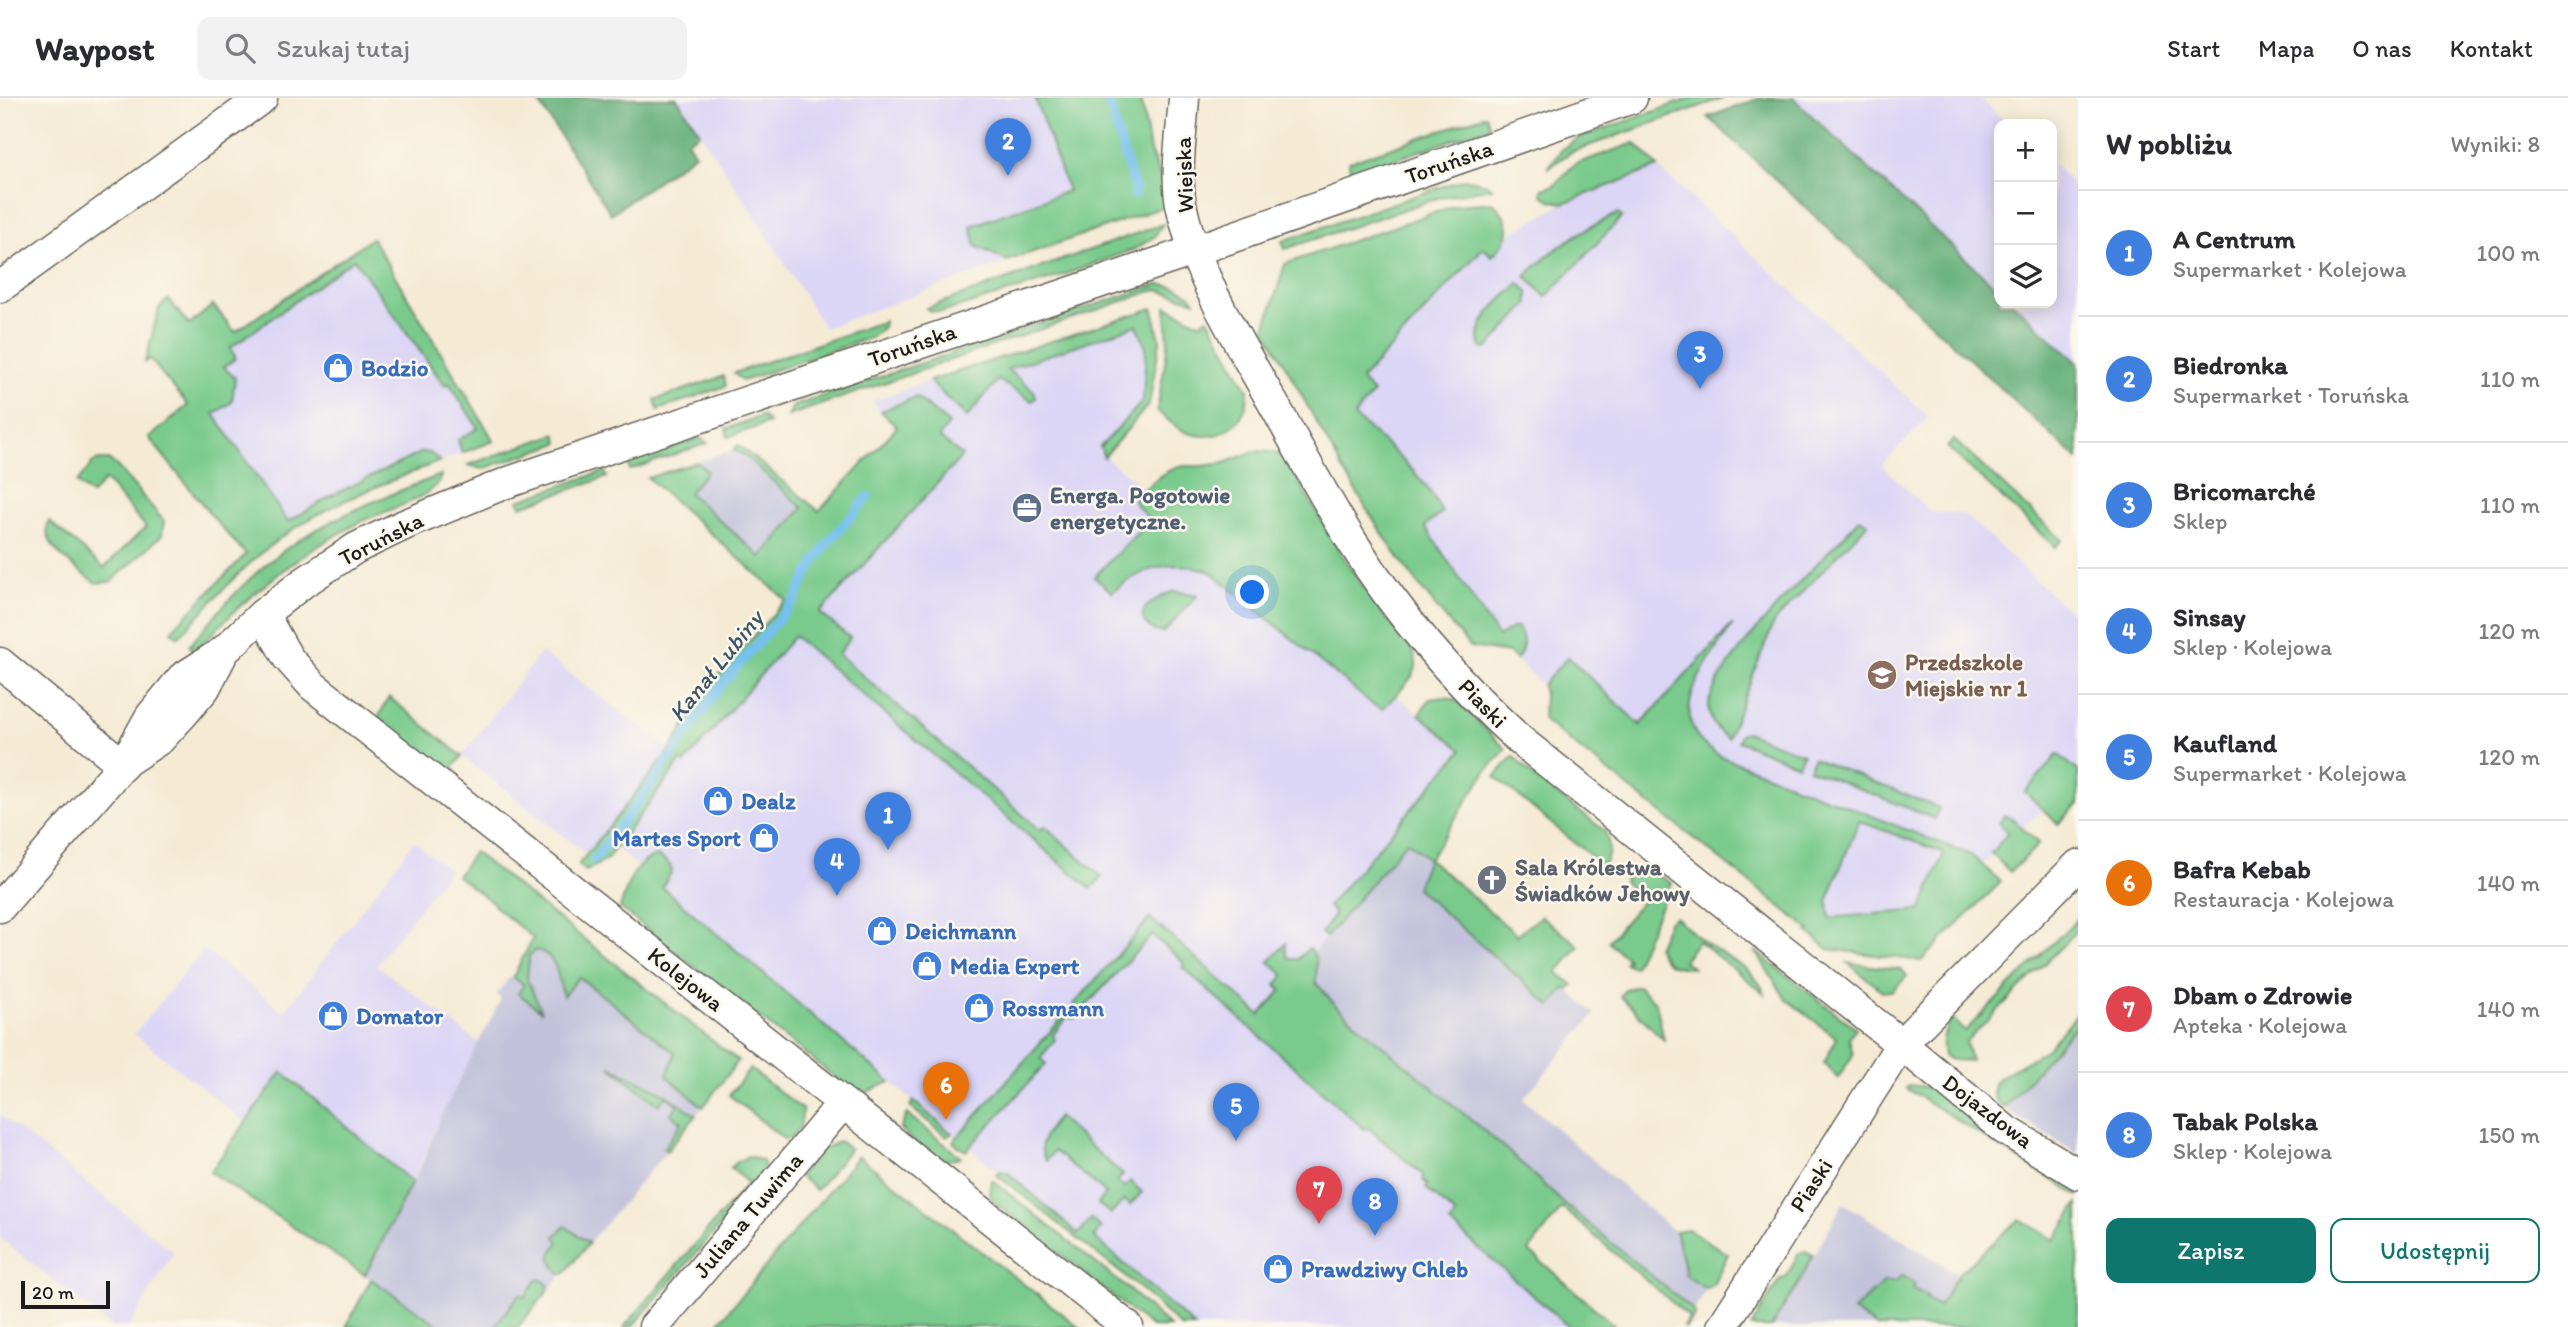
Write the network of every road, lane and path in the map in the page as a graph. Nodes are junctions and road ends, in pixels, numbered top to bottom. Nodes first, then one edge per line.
1 (262, 98) edge
2 (1184, 98) edge
3 (1632, 98) edge
4 (1193, 251) junction
5 (0, 287) edge
6 (263, 614) junction
7 (0, 663) edge
8 (124, 764) junction
9 (2078, 865) edge
10 (0, 907) edge
11 (1901, 1044) junction
12 (843, 1103) junction
13 (2078, 1174) edge
14 (654, 1327) edge
15 (1128, 1327) edge
16 (1722, 1327) edge

1 - 5 street
2 - 4 street, Wiejska
3 - 4 street, Toruńska
4 - 6 street, Toruńska
4 - 11 street, Piaski
6 - 8 street, Toruńska
6 - 12 street, Kolejowa
7 - 8 street
8 - 10 street, Toruńska
9 - 11 street, Piaski
11 - 13 street, Dojazdowa
11 - 16 street, Piaski
12 - 14 street, Juliana Tuwima
12 - 15 street, Kolejowa

